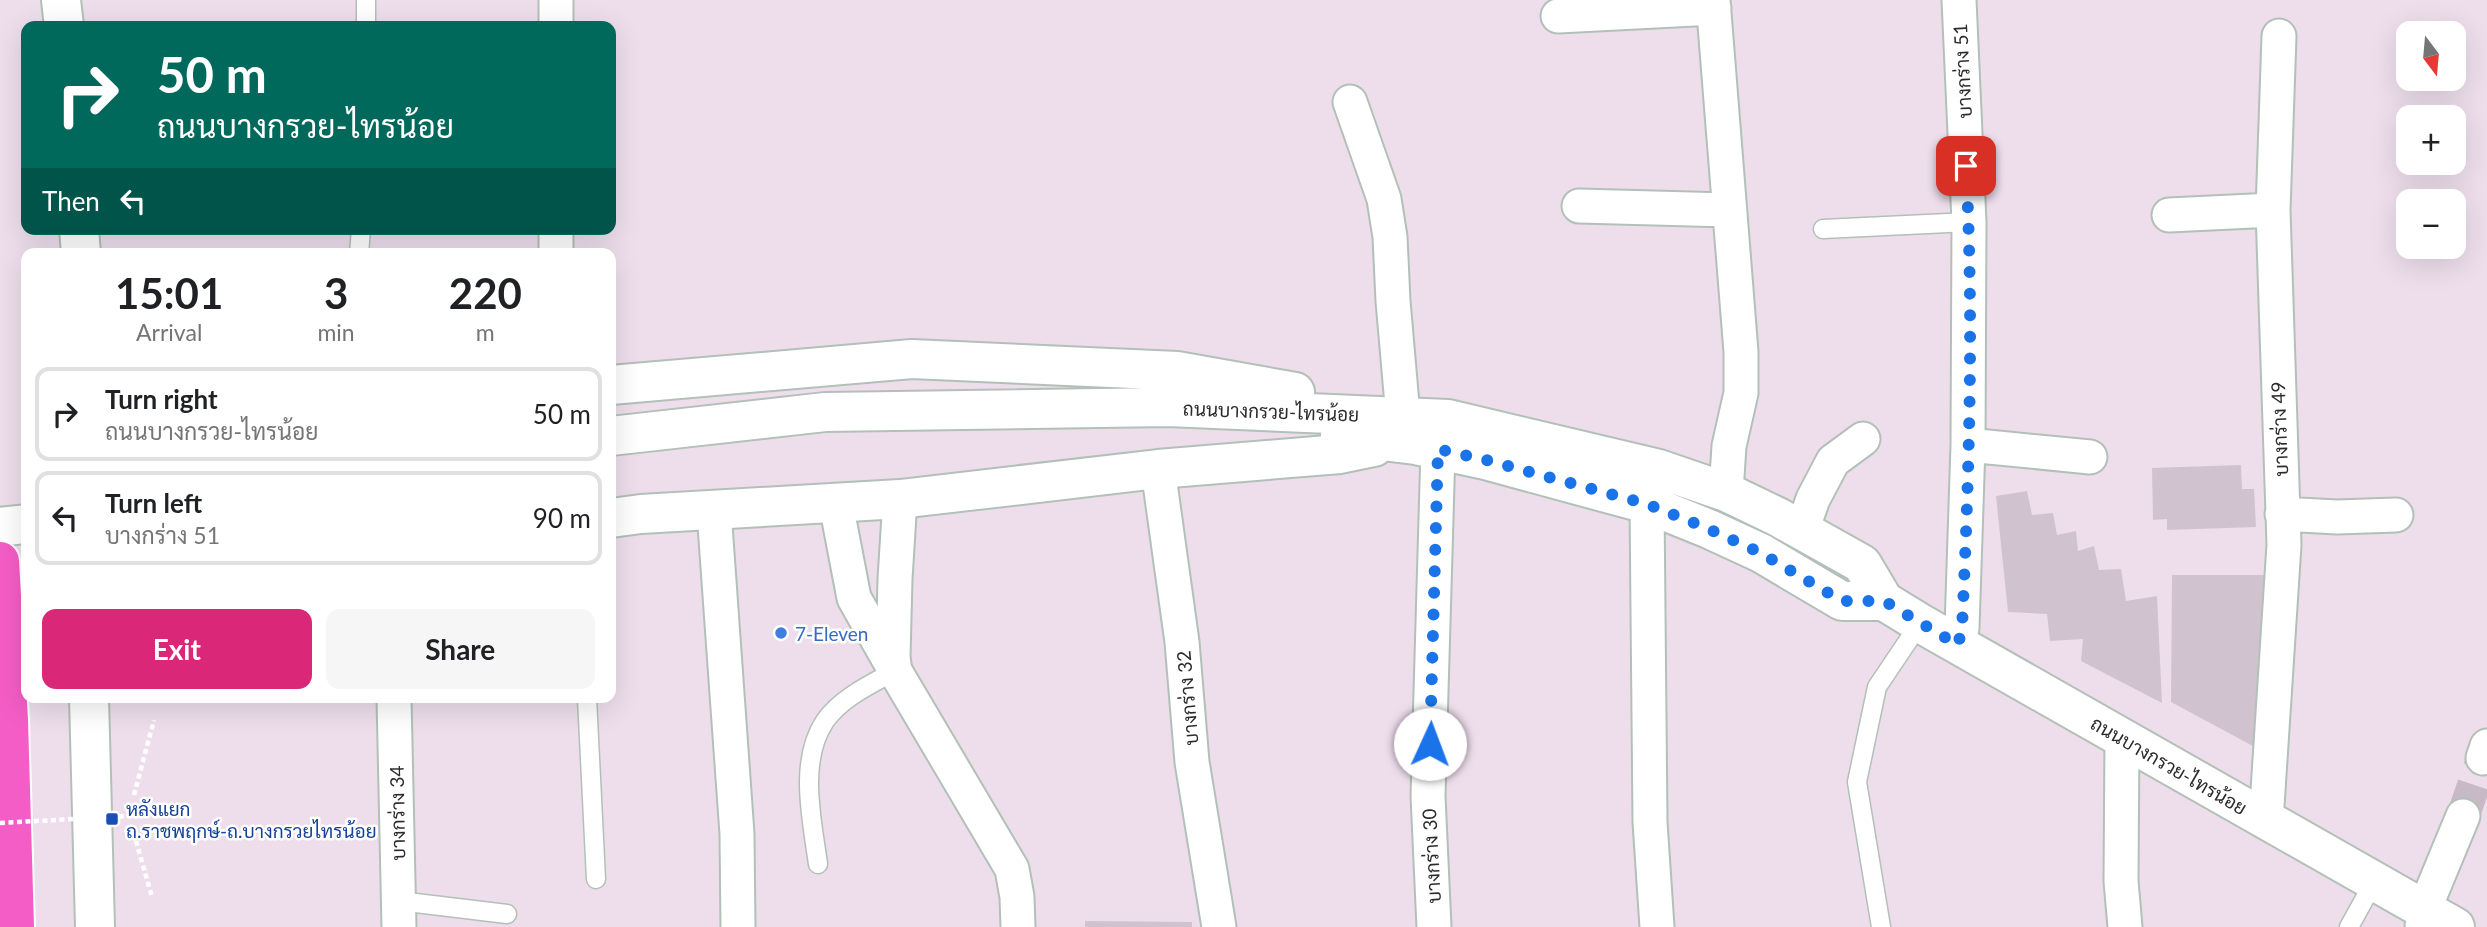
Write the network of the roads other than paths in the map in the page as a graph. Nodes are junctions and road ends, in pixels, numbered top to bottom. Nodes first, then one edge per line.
1 (61, 0) edge
2 (366, 0) edge
3 (556, 0) edge
4 (1959, 0) edge
5 (1714, 4) edge
6 (1558, 16) dead end
7 (63, 21) edge
8 (366, 21) edge
9 (556, 21) edge
10 (2279, 36) dead end
11 (1350, 102) dead end
12 (1579, 206) dead end
13 (1729, 210) junction
14 (2273, 210) junction
15 (2169, 215) dead end
16 (1969, 222) junction
17 (1823, 229) dead end
18 (616, 385) edge
19 (1353, 415) junction
20 (1088, 418) junction
21 (1398, 429) junction
22 (616, 435) edge
23 (1863, 439) dead end
24 (1968, 445) junction
25 (1438, 449) junction
26 (616, 457) edge
27 (2090, 457) dead end
28 (1158, 469) junction
29 (1726, 492) junction
30 (900, 499) junction
31 (21, 500) edge
32 (0, 502) edge
33 (836, 503) junction
34 (1647, 504) junction
35 (714, 511) junction
36 (2282, 514) junction
37 (2396, 515) dead end
38 (616, 517) edge
39 (21, 525) edge
40 (0, 527) edge
41 (1802, 530) junction
42 (0, 561) edge
43 (1884, 601) junction
44 (1920, 623) junction
45 (1958, 645) junction
46 (895, 671) junction
47 (394, 703) edge
48 (587, 703) edge
49 (92, 707) edge
50 (2122, 737) junction
51 (2463, 816) tunnel mouth
52 (2266, 821) junction
53 (818, 864) dead end
54 (596, 879) dead end
55 (2375, 880) junction
56 (399, 914) edge
57 (507, 914) dead end
58 (2434, 921) edge
59 (15, 927) edge
60 (95, 927) edge
61 (738, 927) edge
62 (1018, 927) edge
63 (1219, 927) edge
64 (1434, 927) edge
65 (1657, 927) edge
66 (1881, 927) edge
67 (2125, 927) edge
68 (2349, 927) edge

1 - 7 main road
2 - 8 lane
3 - 9 street
4 - 16 street, บางกร่าง 51
5 - 6 street
5 - 13 street
10 - 14 street, บางกร่าง 49
11 - 21 street
12 - 13 street
13 - 29 street
14 - 15 street
14 - 36 street, บางกร่าง 49
16 - 17 lane
16 - 24 street, บางกร่าง 51
18 - 19 main road
19 - 20 main road, ถนนบางกรวย-ไทรน้อย
19 - 21 main road, ถนนบางกรวย-ไทรน้อย
20 - 21 main road, ถนนบางกรวย-ไทรน้อย
20 - 22 main road, ถนนบางกรวย-ไทรน้อย
20 - 26 main road, ถนนบางกรวย-ไทรน้อย
21 - 25 main road, ถนนบางกรวย-ไทรน้อย
21 - 28 main road
21 - 29 main road, ถนนบางกรวย-ไทรน้อย
23 - 41 street
24 - 27 street
24 - 45 street, บางกร่าง 51
25 - 34 main road, ถนนบางกรวย-ไทรน้อย
25 - 64 street, บางกร่าง 30
28 - 30 main road
28 - 63 street, บางกร่าง 32
29 - 41 main road, ถนนบางกรวย-ไทรน้อย
30 - 33 main road
30 - 46 street
31 - 32 main road
33 - 35 main road
33 - 46 street
34 - 43 main road, ถนนบางกรวย-ไทรน้อย
34 - 65 street
35 - 38 main road
35 - 61 street
36 - 37 street
36 - 52 street, บางกร่าง 49
39 - 40 main road
41 - 43 main road, ถนนบางกรวย-ไทรน้อย
42 - 59 main road
43 - 44 main road, ถนนบางกรวย-ไทรน้อย
44 - 45 main road, ถนนบางกรวย-ไทรน้อย
44 - 66 lane
45 - 50 main road, ถนนบางกรวย-ไทรน้อย
46 - 53 lane
46 - 62 street
47 - 56 street, บางกร่าง 34
48 - 54 lane
49 - 60 main road
50 - 52 main road, ถนนบางกรวย-ไทรน้อย
50 - 67 street
51 - 58 street
52 - 55 main road, ถนนบางกรวย-ไทรน้อย
55 - 58 main road, ถนนบางกรวย-ไทรน้อย
55 - 68 lane
56 - 57 lane

